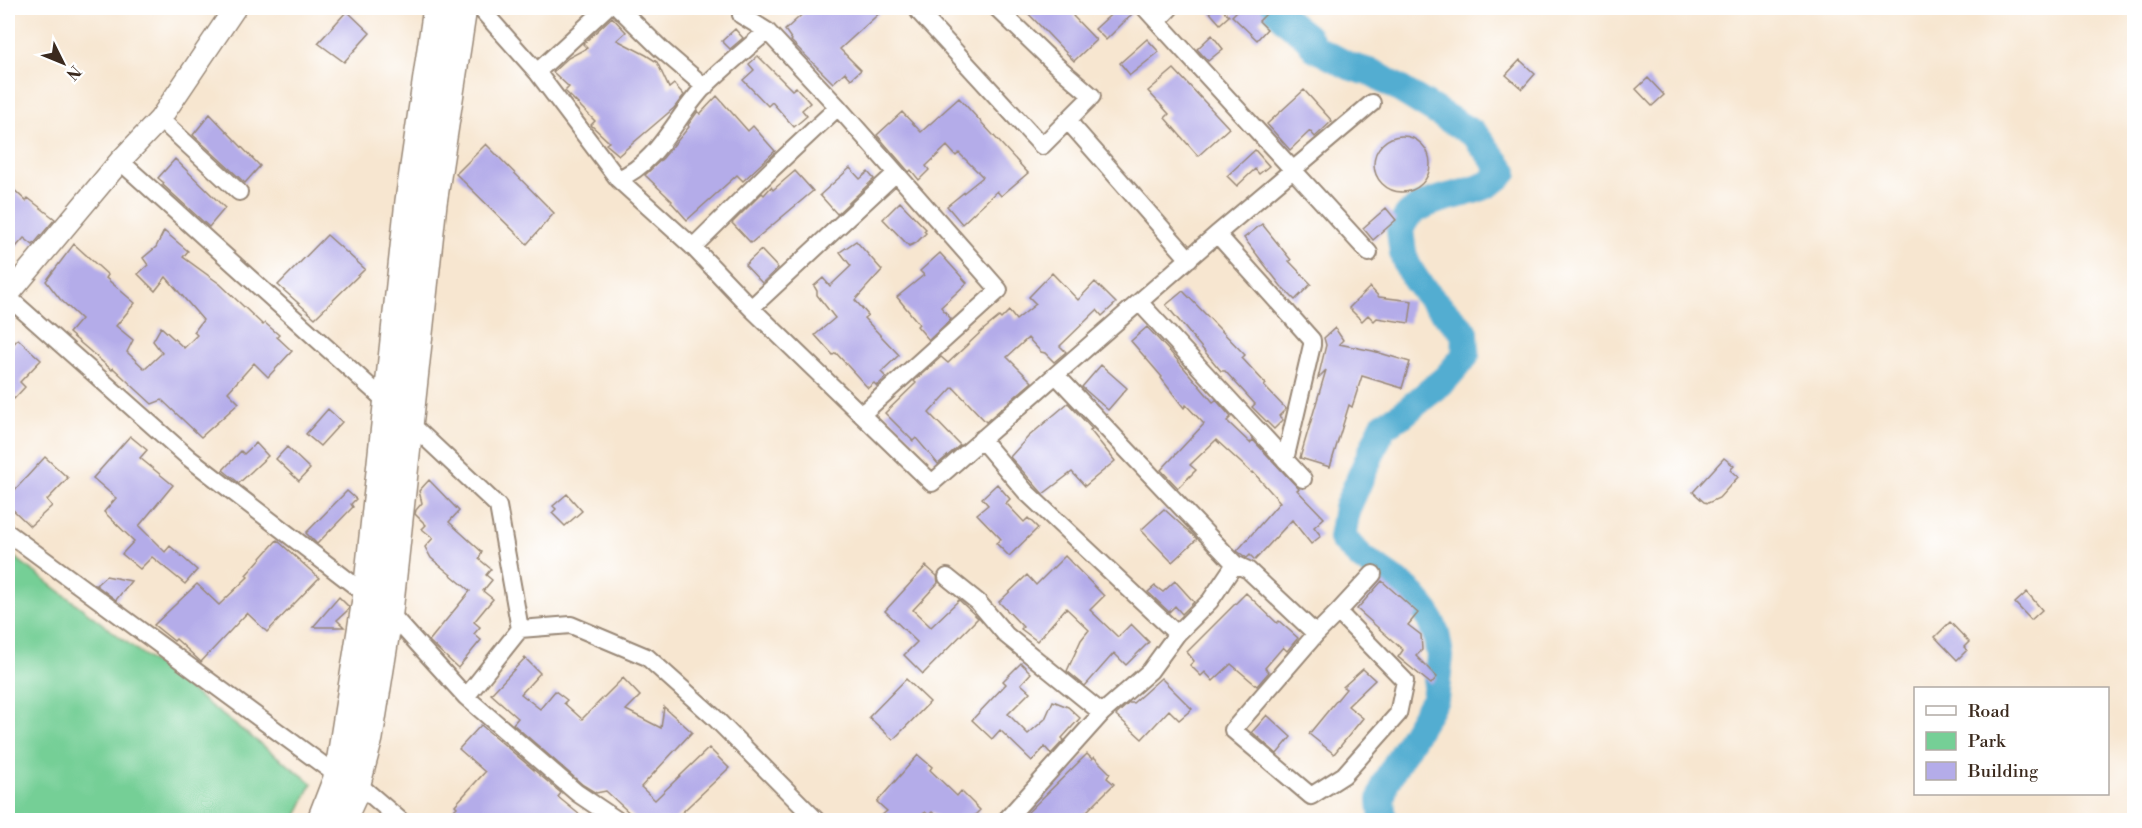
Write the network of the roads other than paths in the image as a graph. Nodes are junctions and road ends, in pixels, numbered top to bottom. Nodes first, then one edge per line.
1 (235, 8) edge
2 (436, 8) edge
3 (463, 8) edge
4 (480, 8) edge
5 (606, 8) edge
6 (619, 8) edge
7 (924, 8) edge
8 (997, 8) edge
9 (1145, 8) edge
10 (1170, 8) edge
11 (741, 10) edge
12 (1157, 21) junction
13 (767, 31) junction
14 (537, 72) junction
15 (705, 87) junction
16 (1372, 104) dead end
17 (838, 107) junction
18 (160, 119) junction
19 (1068, 121) junction
20 (120, 161) junction
21 (1293, 170) junction
22 (896, 173) junction
23 (618, 179) junction
24 (239, 192) dead end
25 (1217, 234) junction
26 (693, 246) junction
27 (1369, 252) dead end
28 (1189, 259) junction
29 (8, 296) edge
30 (1139, 302) junction
31 (751, 308) junction
32 (1056, 375) junction
33 (389, 404) junction
34 (862, 414) junction
35 (410, 423) junction
36 (981, 439) junction
37 (1285, 460) junction
38 (1303, 479) dead end
39 (8, 533) edge
40 (1236, 564) junction
41 (1373, 574) dead end
42 (947, 577) dead end
43 (367, 593) junction
44 (389, 612) junction
45 (1338, 612) junction
46 (520, 629) junction
47 (1177, 634) junction
48 (1316, 634) junction
49 (466, 697) junction
50 (1102, 713) junction
51 (347, 779) junction
52 (321, 820) edge
53 (342, 820) edge
54 (400, 820) edge
55 (617, 820) edge
56 (816, 820) edge
57 (1006, 820) edge

1 - 18 street
2 - 33 main road
3 - 35 main road
4 - 14 street
5 - 14 street
6 - 15 street
7 - 19 street
8 - 19 street
9 - 12 street
10 - 12 street
11 - 13 street
12 - 21 street
13 - 15 street
13 - 17 street
14 - 23 street
15 - 23 street
16 - 21 street
17 - 22 street
17 - 26 street
18 - 20 street
18 - 24 street
19 - 28 street
20 - 29 street
20 - 33 street
21 - 25 street
21 - 27 street
22 - 31 street
22 - 34 street
23 - 26 street
25 - 28 street
25 - 37 street
26 - 31 street
28 - 30 street
29 - 43 street
30 - 32 street
30 - 37 street
31 - 34 street
32 - 36 street
32 - 40 street
33 - 35 street
33 - 43 main road
34 - 36 street
35 - 44 main road
35 - 46 street
36 - 47 street
37 - 38 street
39 - 51 street
40 - 47 street
40 - 48 street
41 - 45 street
42 - 50 street
43 - 44 street
43 - 51 main road
44 - 49 street
44 - 51 main road
45 - 48 street
45 - 48 street
46 - 49 street
46 - 56 street
47 - 50 street
49 - 55 street
50 - 57 street
51 - 52 main road
51 - 53 main road
51 - 54 street

